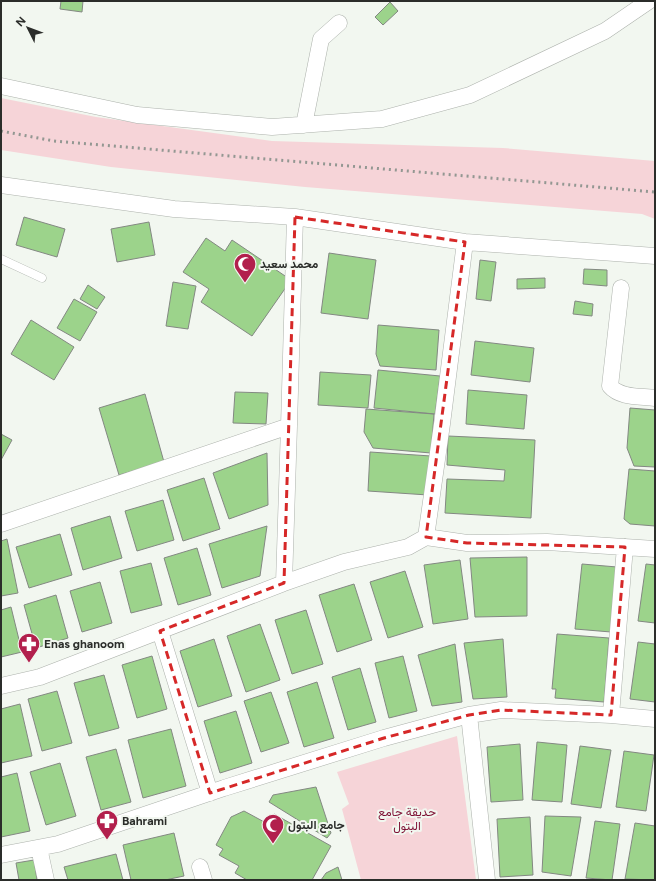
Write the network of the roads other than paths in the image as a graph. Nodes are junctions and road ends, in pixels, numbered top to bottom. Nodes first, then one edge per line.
1 (649, 1) edge
2 (339, 23) dead end
3 (1, 86) edge
4 (304, 125) junction
5 (1, 185) edge
6 (295, 217) junction
7 (465, 242) junction
8 (655, 256) edge
9 (1, 258) edge
10 (42, 278) dead end
11 (621, 288) dead end
12 (655, 398) edge
13 (289, 426) junction
14 (1, 524) edge
15 (426, 537) junction
16 (625, 547) junction
17 (655, 549) edge
18 (284, 583) junction
19 (160, 631) junction
20 (1, 686) edge
21 (469, 715) junction
22 (611, 715) junction
23 (655, 719) edge
24 (210, 793) junction
25 (39, 848) junction
26 (1, 855) edge
27 (46, 880) edge
28 (488, 880) edge

1 - 4 street
2 - 4 street
3 - 4 street
5 - 6 street
6 - 7 street
6 - 13 street
7 - 8 street
7 - 15 street
9 - 10 lane
11 - 12 street
13 - 14 street
13 - 18 street
15 - 16 street
15 - 18 street
16 - 17 street
16 - 22 street
18 - 19 street
19 - 20 street
19 - 24 street
21 - 22 street
21 - 24 street
21 - 28 street
22 - 23 street
24 - 25 street
25 - 26 street
25 - 27 street

